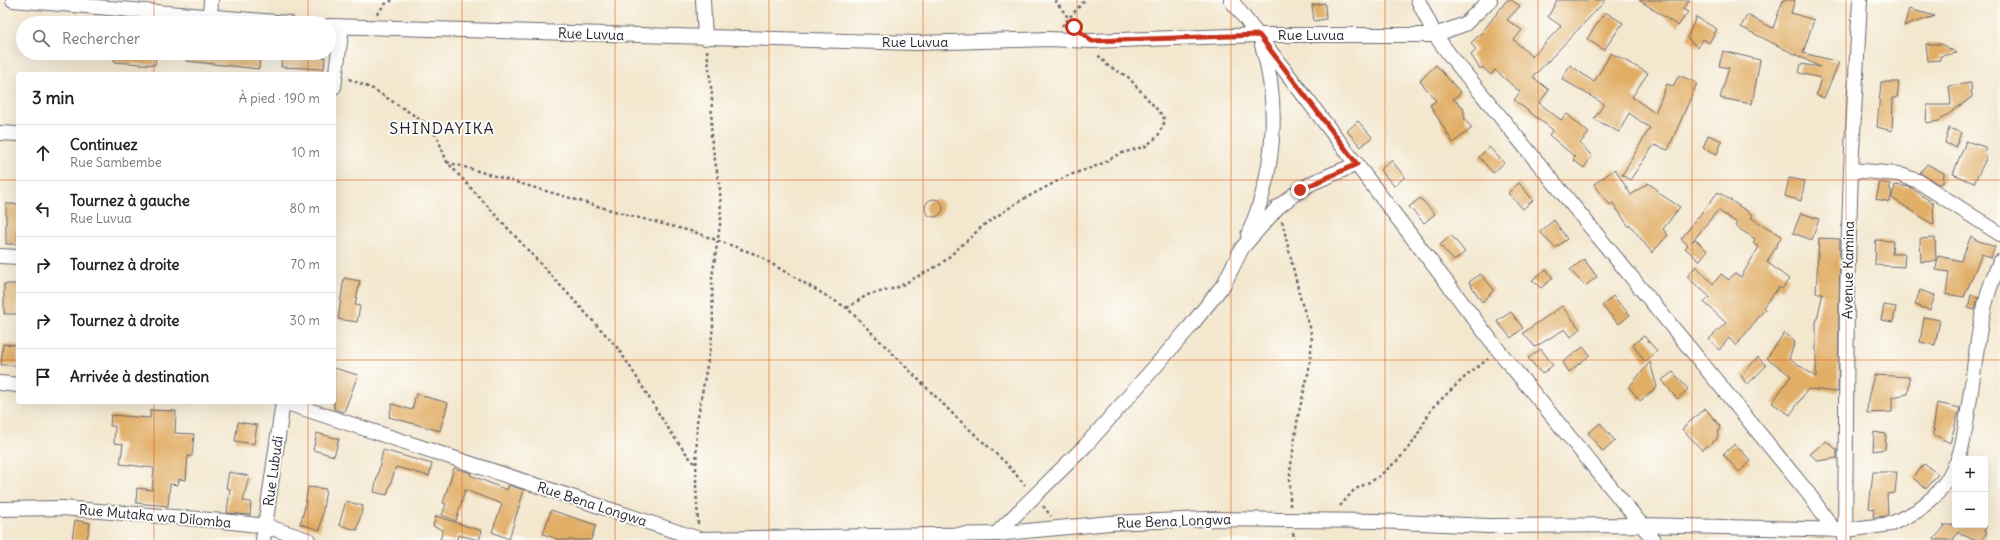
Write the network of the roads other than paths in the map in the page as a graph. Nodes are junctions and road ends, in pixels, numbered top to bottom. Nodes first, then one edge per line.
1 (13, 0) edge
2 (211, 0) edge
3 (703, 0) edge
4 (1231, 0) edge
5 (1490, 0) edge
6 (1860, 0) edge
7 (1423, 2) edge
8 (210, 16) joint
9 (336, 27) edge
10 (1435, 34) junction
11 (1259, 35) junction
12 (705, 38) junction
13 (335, 60) edge
14 (335, 72) edge
15 (0, 134) edge
16 (16, 134) edge
17 (1357, 164) junction
18 (1851, 170) junction
19 (2000, 234) edge
20 (1242, 248) junction
21 (0, 256) edge
22 (16, 257) edge
23 (2000, 262) edge
24 (0, 383) edge
25 (16, 384) edge
26 (284, 404) edge
27 (290, 404) edge
28 (1959, 456) edge
29 (1952, 471) edge
30 (0, 509) edge
31 (1641, 525) junction
32 (266, 526) junction
33 (1841, 533) edge
34 (996, 534) junction
35 (898, 538) edge
36 (699, 539) edge
37 (263, 540) edge
38 (308, 540) edge
39 (1654, 540) edge

1 - 8 street
2 - 8 street
3 - 12 street
4 - 11 street
5 - 10 street, Rue Luvua
6 - 18 street, Avenue Kamina
7 - 10 street
9 - 12 street, Rue Luvua
10 - 11 street, Rue Luvua
10 - 33 street
11 - 12 street, Rue Luvua
11 - 17 street
11 - 20 street
13 - 14 street
15 - 16 street
17 - 20 street
17 - 31 street
18 - 19 street
18 - 33 street, Avenue Kamina
20 - 34 street
21 - 22 street
23 - 28 street
24 - 25 street
26 - 32 street, Rue Lubudi
27 - 36 street, Rue Bena Longwa
29 - 33 street, Rue Bena Longwa
30 - 32 street, Rue Mutaka wa Dilomba
31 - 33 street, Rue Bena Longwa
31 - 34 street, Rue Bena Longwa
31 - 39 street
32 - 37 street, Rue Lubudi
32 - 38 street, Rue Mutaka wa Dilomba
34 - 35 street, Rue Bena Longwa
35 - 36 street, Rue Bena Longwa

